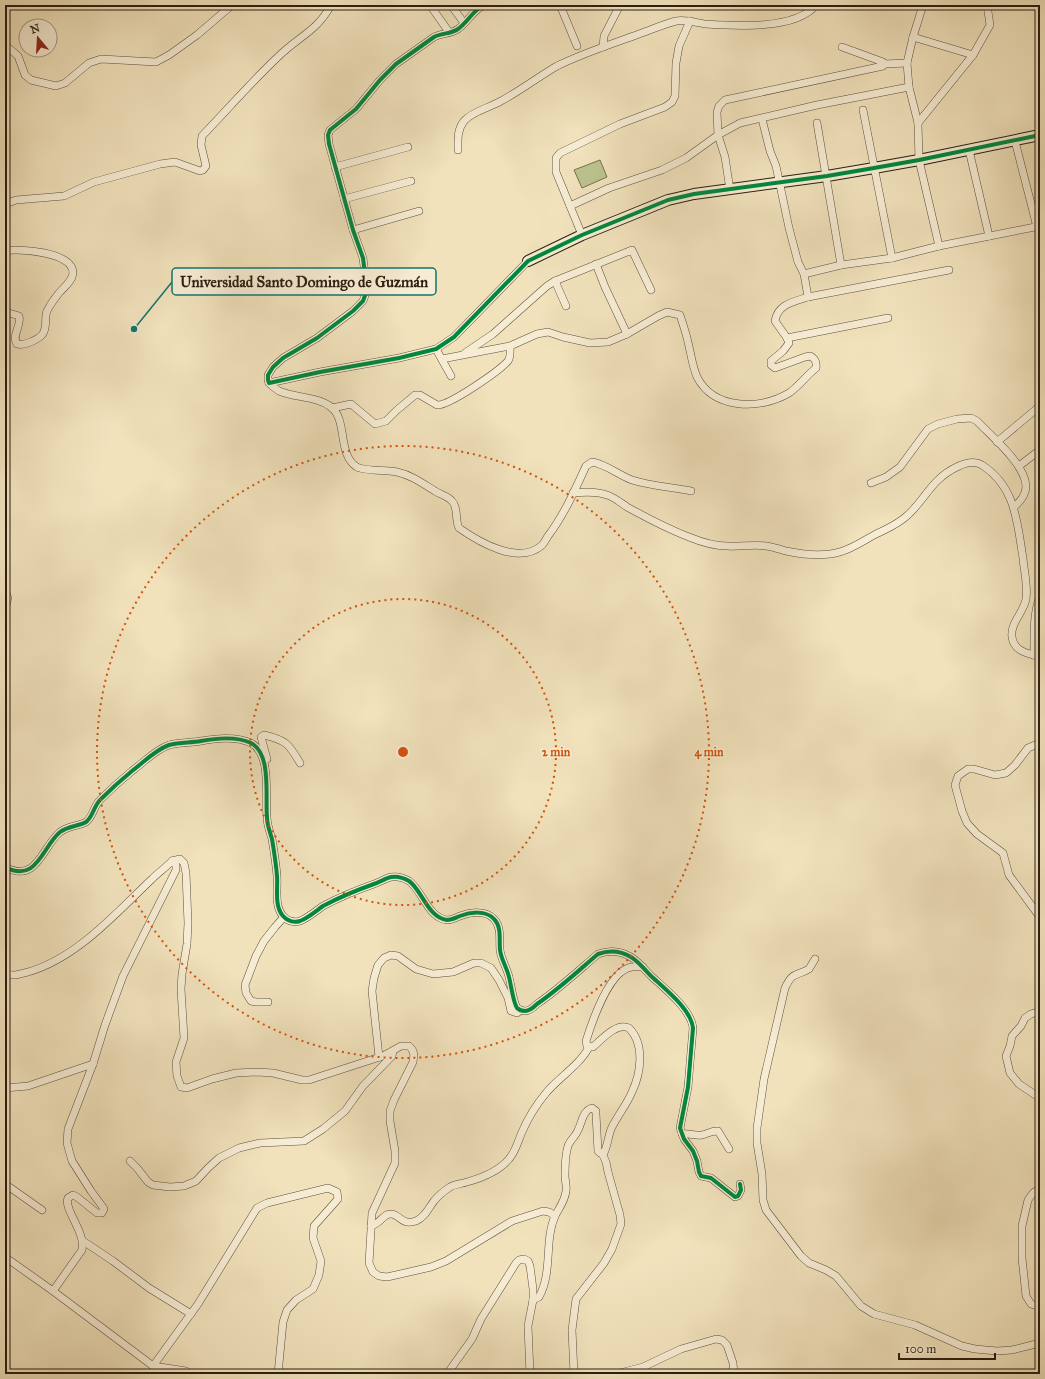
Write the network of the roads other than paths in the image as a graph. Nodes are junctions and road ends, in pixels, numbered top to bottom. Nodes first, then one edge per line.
1 (232, 5) edge
2 (331, 5) edge
3 (434, 5) edge
4 (451, 5) edge
5 (484, 5) edge
6 (560, 5) edge
7 (620, 5) edge
8 (816, 5) edge
9 (923, 5) edge
10 (987, 5) edge
11 (690, 21) junction
12 (464, 23) junction
13 (450, 32) junction
14 (913, 37) junction
15 (5, 45) edge
16 (578, 46) dead end
17 (603, 47) junction
18 (842, 48) dead end
19 (973, 55) junction
20 (884, 64) junction
21 (907, 64) junction
22 (909, 87) junction
23 (863, 110) dead end
24 (762, 119) junction
25 (817, 123) dead end
26 (918, 123) junction
27 (718, 135) junction
28 (1040, 135) edge
29 (1015, 141) junction
30 (408, 147) dead end
31 (458, 150) dead end
32 (969, 150) junction
33 (919, 160) junction
34 (335, 167) junction
35 (874, 168) junction
36 (827, 176) junction
37 (411, 181) dead end
38 (780, 182) junction
39 (730, 190) junction
40 (344, 199) junction
41 (5, 204) edge
42 (570, 206) junction
43 (419, 211) dead end
44 (1038, 226) edge
45 (353, 230) junction
46 (582, 235) junction
47 (989, 236) junction
48 (939, 246) junction
49 (5, 252) edge
50 (892, 258) junction
51 (528, 261) joint
52 (596, 264) junction
53 (842, 265) junction
54 (949, 270) dead end
55 (804, 274) junction
56 (555, 281) junction
57 (651, 290) dead end
58 (808, 297) junction
59 (566, 306) dead end
60 (5, 316) edge
61 (888, 318) dead end
62 (627, 334) junction
63 (787, 338) junction
64 (510, 346) junction
65 (436, 349) junction
66 (462, 355) junction
67 (442, 359) junction
68 (451, 376) dead end
69 (269, 383) junction
70 (1040, 406) edge
71 (332, 408) junction
72 (997, 442) junction
73 (1040, 450) edge
74 (1019, 466) junction
75 (871, 483) dead end
76 (691, 492) dead end
77 (573, 493) junction
78 (1014, 507) junction
79 (5, 591) edge
80 (1040, 596) edge
81 (5, 609) edge
82 (1037, 656) edge
83 (1040, 743) edge
84 (300, 763) dead end
85 (266, 779) junction
86 (172, 861) junction
87 (5, 867) edge
88 (284, 917) junction
89 (1040, 917) edge
90 (815, 959) dead end
91 (643, 967) junction
92 (5, 973) edge
93 (268, 1002) dead end
94 (521, 1010) junction
95 (1040, 1011) edge
96 (589, 1047) junction
97 (393, 1051) junction
98 (379, 1057) junction
99 (93, 1064) junction
100 (5, 1088) edge
101 (1040, 1098) edge
102 (682, 1134) junction
103 (729, 1149) dead end
104 (602, 1153) junction
105 (130, 1161) dead end
106 (5, 1184) edge
107 (740, 1184) dead end
108 (1040, 1188) edge
109 (42, 1210) dead end
110 (555, 1216) junction
111 (371, 1226) junction
112 (83, 1241) junction
113 (5, 1257) edge
114 (53, 1291) junction
115 (533, 1300) junction
116 (1040, 1306) edge
117 (190, 1314) junction
118 (1040, 1343) edge
119 (153, 1366) junction
120 (189, 1373) edge
121 (278, 1374) edge
122 (447, 1374) edge
123 (530, 1374) edge
124 (574, 1374) edge
125 (616, 1374) edge
126 (734, 1374) edge

1 - 15 street
2 - 41 street
3 - 13 street
4 - 12 street
5 - 12 street
6 - 16 street
7 - 17 street
8 - 11 street
9 - 14 street
10 - 19 street
11 - 17 street
11 - 42 street
12 - 13 street
13 - 34 street
14 - 19 street
14 - 21 street
17 - 31 street
18 - 20 street
19 - 26 street
20 - 21 street
20 - 27 street
21 - 22 street
22 - 24 street
22 - 26 street
23 - 35 street
24 - 27 street
24 - 38 street
25 - 36 street
26 - 33 street
27 - 39 street
27 - 42 street
28 - 29 street
29 - 32 street
29 - 44 street
30 - 34 street
32 - 33 street
32 - 47 street
33 - 35 street
33 - 48 street
34 - 40 street
35 - 36 street
35 - 50 street
36 - 38 street
36 - 53 street
37 - 40 street
38 - 39 street
38 - 55 street
39 - 46 street
40 - 45 street
42 - 46 street
43 - 45 street
44 - 47 street
45 - 69 street
46 - 51 street
47 - 48 street
48 - 50 street
49 - 60 street
50 - 53 street
51 - 65 street
52 - 56 street
52 - 57 street
52 - 62 street
53 - 55 street
54 - 58 street
55 - 58 street
56 - 59 street
56 - 66 street
58 - 63 street
61 - 63 street
62 - 63 street
62 - 64 street
64 - 66 street
64 - 71 street
65 - 67 street
65 - 69 street
66 - 67 street
67 - 68 street
69 - 71 street
70 - 72 street
71 - 77 street
72 - 74 street
72 - 75 street
73 - 74 street
74 - 78 street
76 - 77 street
77 - 78 street
78 - 82 street
79 - 81 street
80 - 82 street
83 - 89 street
84 - 85 street
85 - 87 street
85 - 88 street
86 - 92 street
86 - 98 street
86 - 99 street
88 - 93 street
88 - 94 street
90 - 118 street
91 - 94 street
91 - 96 street
91 - 102 street
94 - 98 street
95 - 101 street
96 - 104 street
96 - 111 street
97 - 98 street
97 - 105 street
97 - 111 street
99 - 100 street
99 - 112 street
102 - 103 street
102 - 107 street
104 - 110 street
104 - 124 street
106 - 109 street
108 - 116 street
110 - 111 street
110 - 115 street
112 - 114 street
112 - 117 street
113 - 114 street
114 - 119 street
115 - 122 street
115 - 123 street
117 - 119 street
117 - 121 street
119 - 120 street
125 - 126 street

